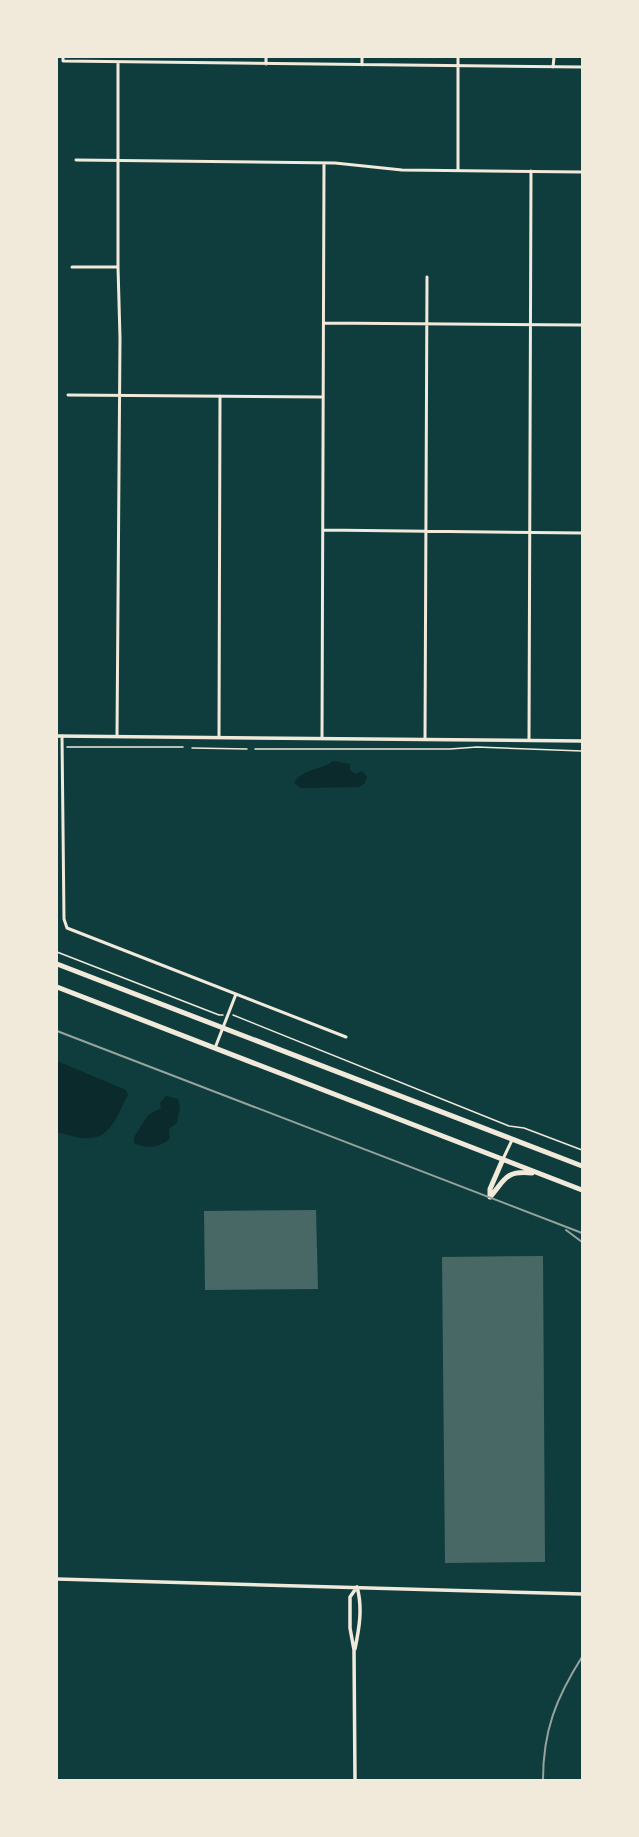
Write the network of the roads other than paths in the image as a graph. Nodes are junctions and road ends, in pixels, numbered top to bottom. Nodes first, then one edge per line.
1 (63, 57) edge
2 (168, 57) edge
3 (266, 57) edge
4 (362, 57) edge
5 (458, 57) edge
6 (554, 57) edge
7 (118, 63) junction
8 (168, 63) junction
9 (266, 64) junction
10 (362, 65) junction
11 (458, 66) junction
12 (553, 67) junction
13 (582, 68) edge
14 (76, 160) dead end
15 (118, 161) junction
16 (324, 163) junction
17 (458, 170) junction
18 (531, 171) junction
19 (582, 172) edge
20 (72, 267) dead end
21 (118, 267) junction
22 (427, 277) dead end
23 (324, 323) junction
24 (426, 324) junction
25 (530, 325) junction
26 (582, 325) edge
27 (68, 395) dead end
28 (119, 396) junction
29 (220, 396) junction
30 (323, 397) junction
31 (323, 530) junction
32 (426, 531) junction
33 (530, 532) junction
34 (582, 533) edge
35 (57, 736) edge
36 (62, 736) junction
37 (117, 736) junction
38 (219, 737) junction
39 (322, 738) junction
40 (425, 738) junction
41 (529, 739) junction
42 (582, 741) edge
43 (57, 964) edge
44 (57, 987) edge
45 (236, 994) junction
46 (222, 1028) junction
47 (346, 1037) dead end
48 (215, 1048) junction
49 (512, 1140) junction
50 (503, 1159) junction
51 (582, 1166) edge
52 (540, 1174) junction
53 (582, 1190) edge
54 (57, 1579) edge
55 (357, 1588) junction
56 (582, 1594) edge
57 (354, 1650) junction
58 (355, 1780) edge

1 - 7 street
2 - 8 street
3 - 9 street
4 - 10 street
5 - 11 street
6 - 12 street
7 - 8 street
7 - 15 street
8 - 9 street
9 - 10 street
10 - 11 street
11 - 12 street
11 - 17 street
12 - 13 street
14 - 15 street
15 - 16 street
15 - 21 street
16 - 17 street
16 - 23 street
17 - 18 street
18 - 19 street
18 - 25 street
20 - 21 street
21 - 28 street
22 - 24 street
23 - 24 street
23 - 30 street
24 - 25 street
24 - 32 street
25 - 26 street
25 - 33 street
27 - 28 street
28 - 29 street
28 - 37 street
29 - 30 street
29 - 38 street
30 - 31 street
31 - 32 street
31 - 39 street
32 - 33 street
32 - 40 street
33 - 34 street
33 - 41 street
35 - 36 street
36 - 37 street
36 - 45 street
37 - 38 street
38 - 39 street
39 - 40 street
40 - 41 street
41 - 42 street
43 - 46 highway
44 - 48 highway
45 - 46 street
45 - 47 street
46 - 48 street
46 - 49 highway
48 - 50 highway
49 - 50 street
49 - 51 highway
50 - 52 highway
50 - 52 highway
52 - 53 highway
54 - 55 street
55 - 56 street
55 - 57 street
55 - 57 street
57 - 58 street

